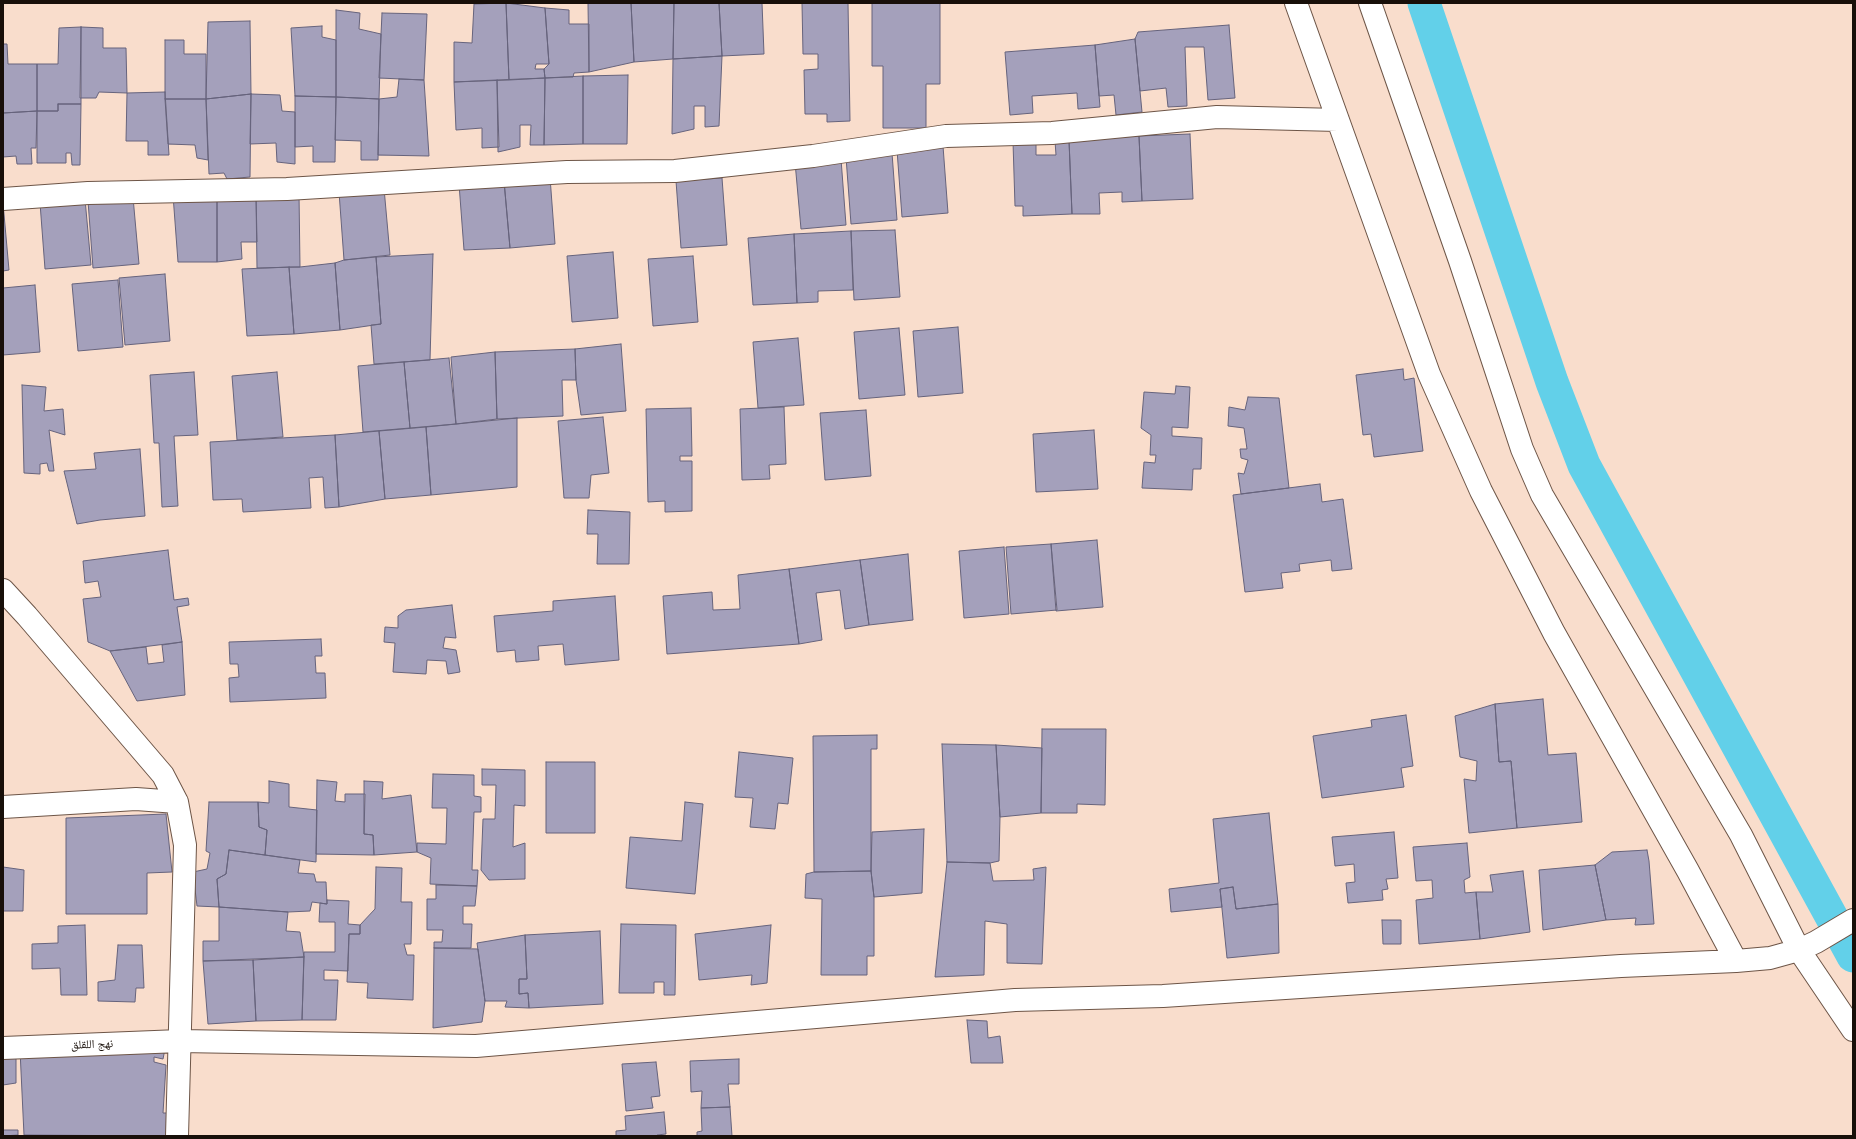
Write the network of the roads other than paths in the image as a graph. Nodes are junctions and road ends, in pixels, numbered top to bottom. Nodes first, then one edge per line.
1 (1296, 3) edge
2 (1370, 3) edge
3 (1338, 120) junction
4 (3, 199) edge
5 (3, 590) edge
6 (176, 802) junction
7 (3, 807) edge
8 (1853, 920) edge
9 (1808, 946) junction
10 (1736, 961) junction
11 (1853, 1030) edge
12 (180, 1041) junction
13 (3, 1048) edge
14 (177, 1136) edge

1 - 3 street
2 - 9 street
3 - 4 street
3 - 10 street
5 - 6 street
6 - 7 street
6 - 12 street
8 - 9 street, نهج اللقلق
9 - 10 street, نهج اللقلق
9 - 11 street
10 - 12 street, نهج اللقلق
12 - 13 street, نهج اللقلق
12 - 14 street

